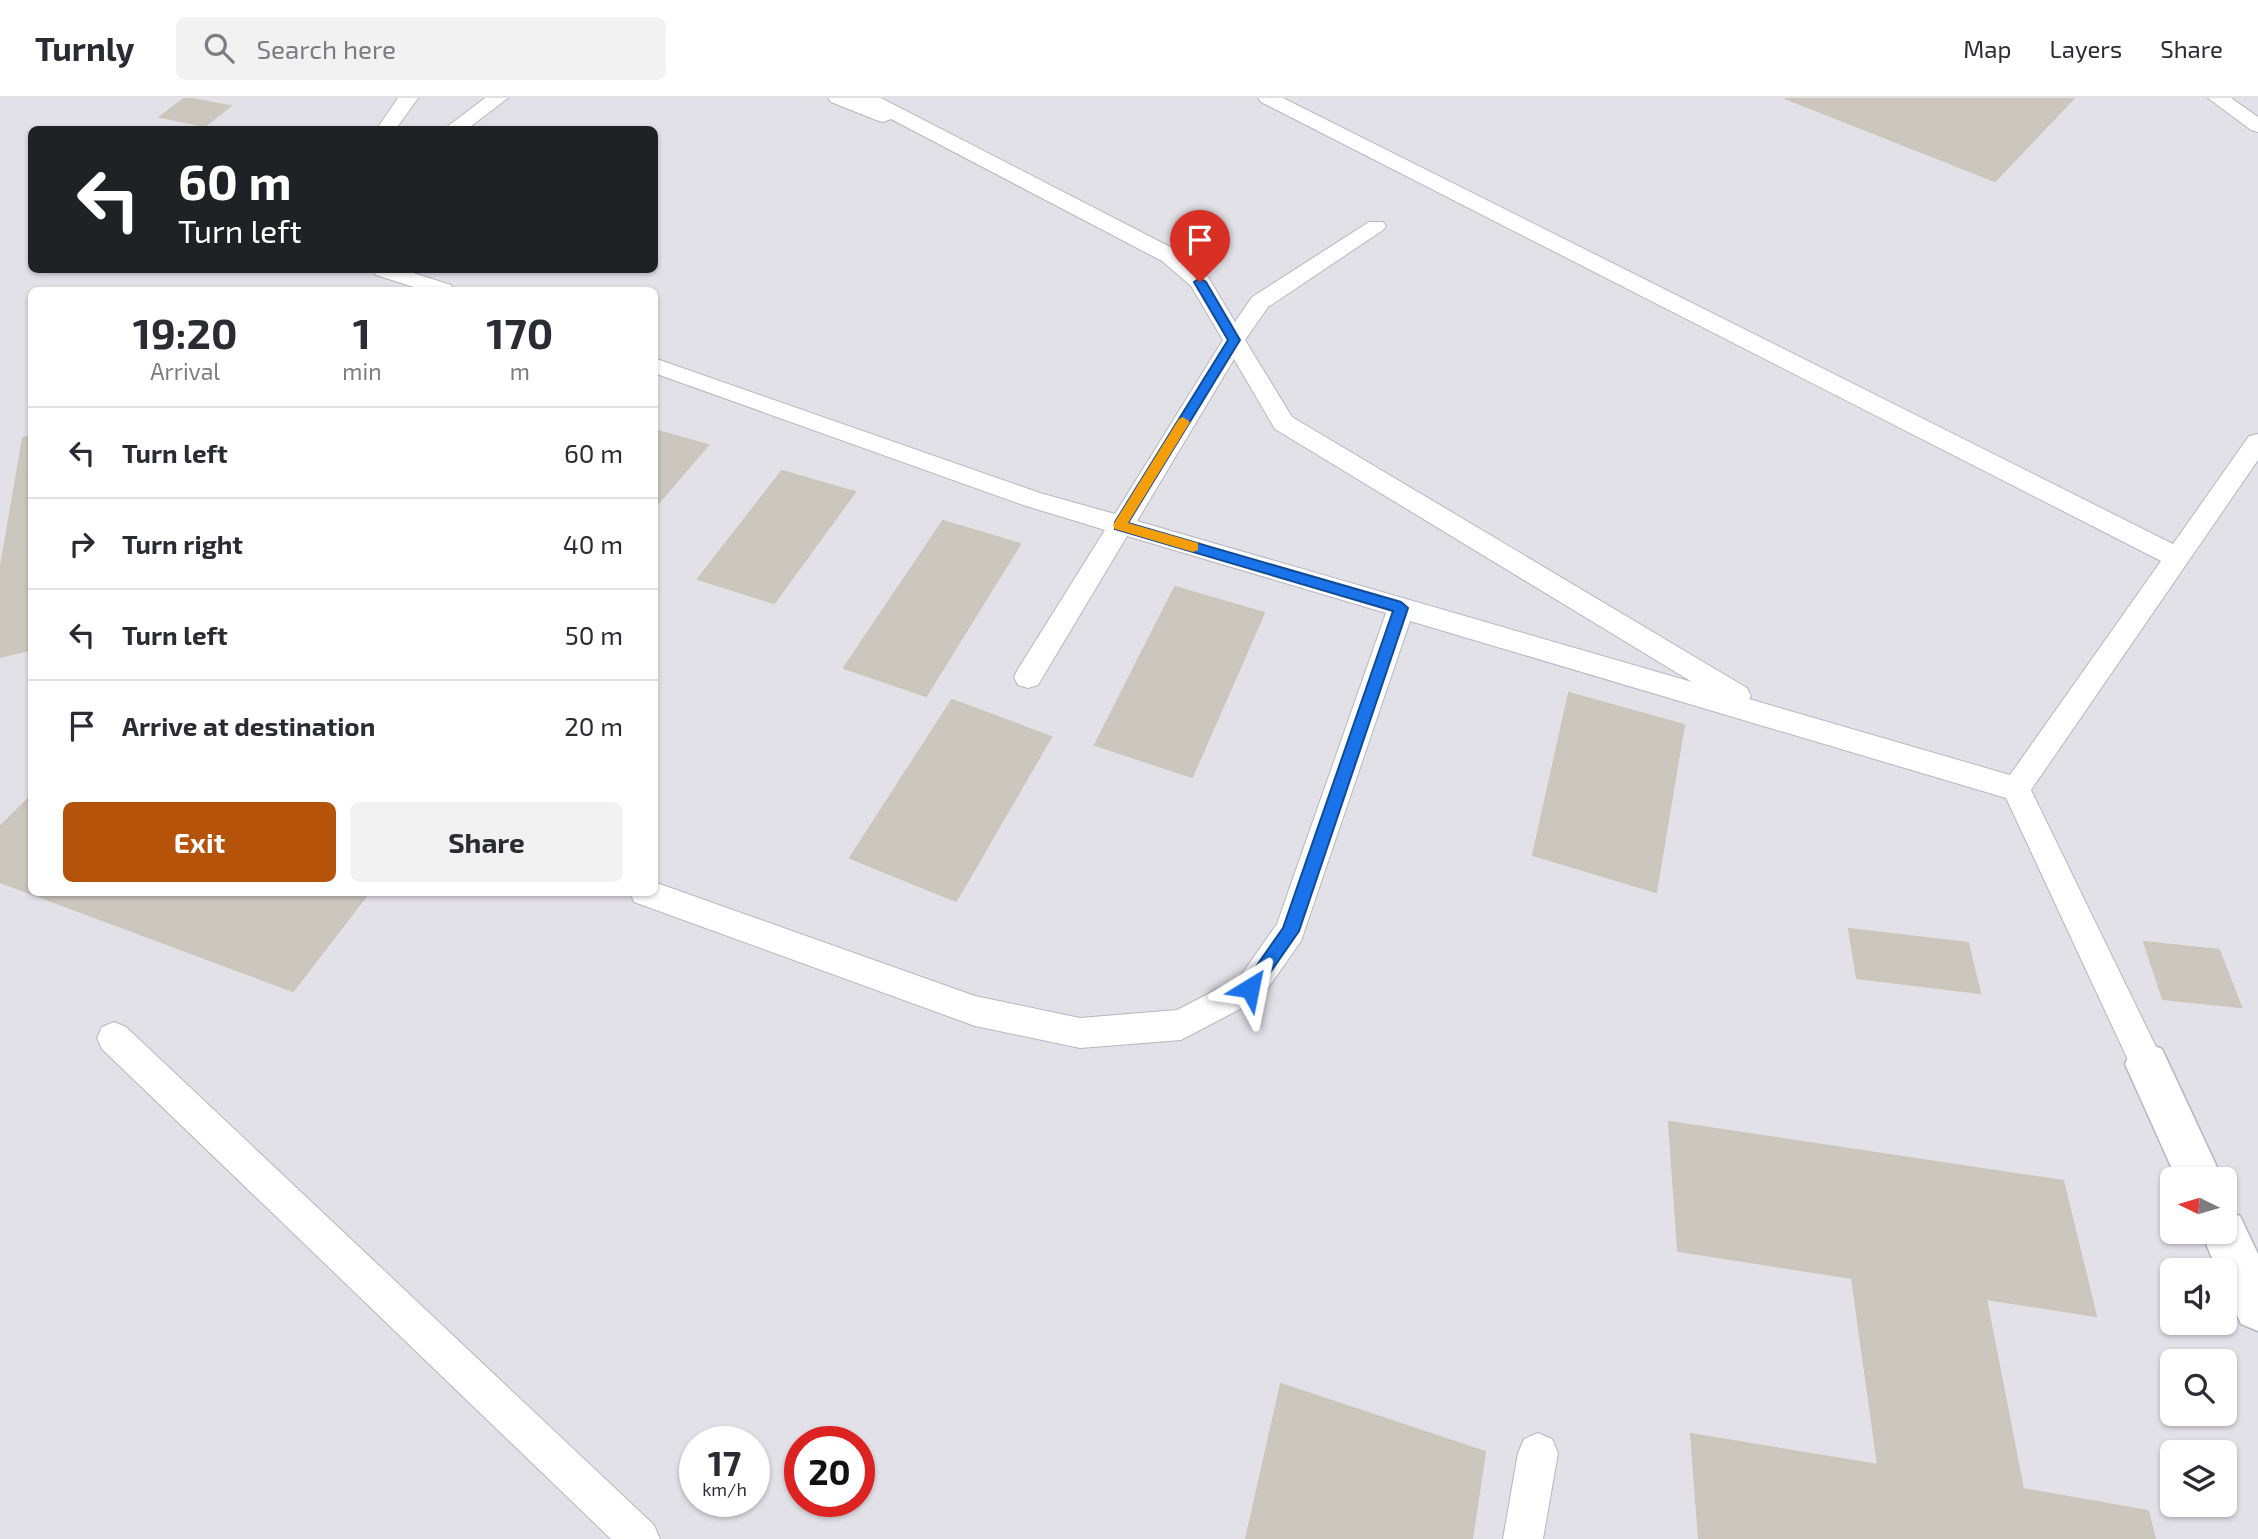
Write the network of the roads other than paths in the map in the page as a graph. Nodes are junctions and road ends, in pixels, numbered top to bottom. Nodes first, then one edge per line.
1 (408, 98) edge
2 (498, 98) edge
3 (838, 98) edge
4 (866, 98) edge
5 (1268, 98) edge
6 (2218, 98) edge
7 (388, 126) edge
8 (458, 126) edge
9 (2258, 126) edge
10 (955, 144) junction
11 (1376, 226) dead end
12 (393, 273) edge
13 (434, 287) edge
14 (1234, 340) junction
15 (658, 366) edge
16 (2258, 442) edge
17 (1120, 525) junction
18 (2178, 558) junction
19 (1401, 608) junction
20 (1028, 677) dead end
21 (1774, 717) junction
22 (2016, 789) junction
23 (656, 896) edge
24 (114, 1038) dead end
25 (2147, 1064) joint
26 (2194, 1167) edge
27 (2229, 1244) edge
28 (2258, 1307) edge
29 (1538, 1453) dead end
30 (640, 1539) edge
31 (1523, 1539) edge

1 - 7 lane
2 - 8 lane
3 - 10 lane
4 - 10 lane
5 - 18 lane
6 - 9 lane
10 - 14 lane
11 - 14 lane
12 - 13 lane
14 - 17 lane
14 - 21 lane
15 - 17 lane
16 - 18 lane
17 - 19 lane
17 - 20 lane
18 - 22 lane
19 - 21 lane
19 - 23 lane
21 - 22 lane
22 - 25 lane
24 - 30 lane
25 - 26 street
27 - 28 street
29 - 31 lane

